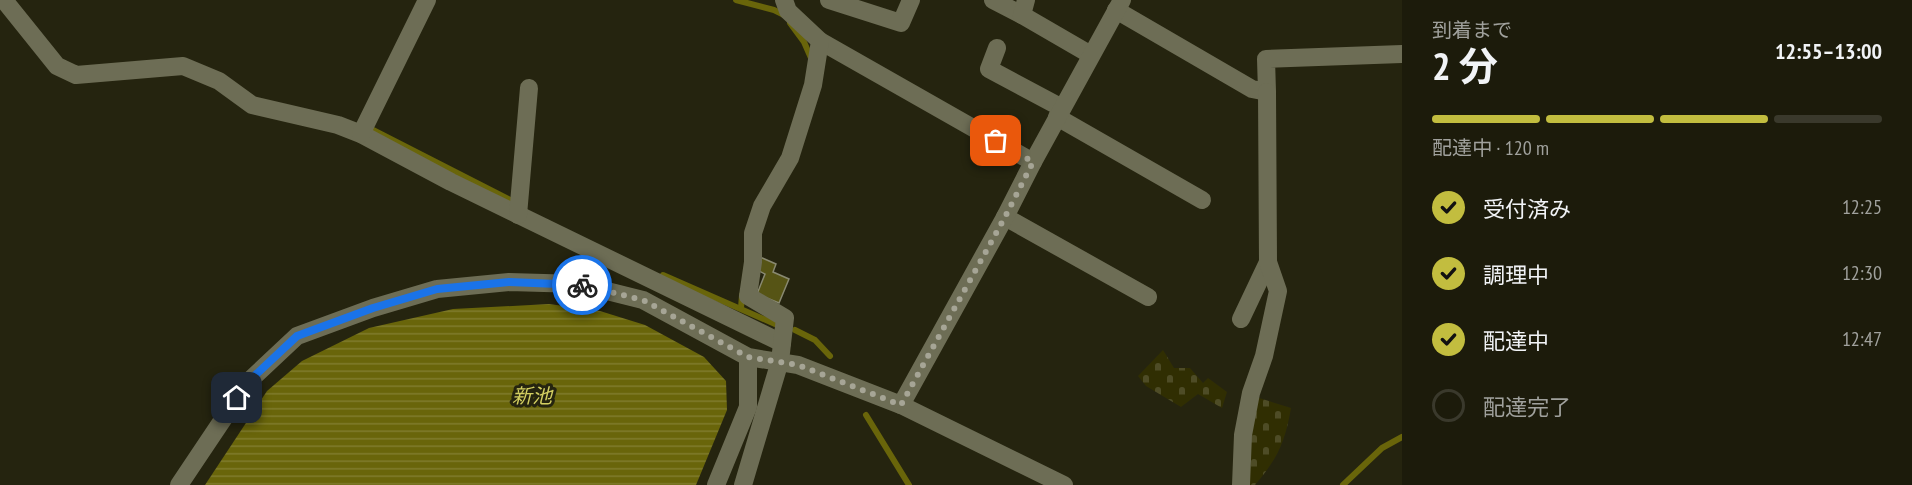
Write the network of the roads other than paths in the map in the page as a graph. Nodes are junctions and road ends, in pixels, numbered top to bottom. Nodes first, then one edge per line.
1 (4, 0) edge
2 (427, 0) edge
3 (784, 0) edge
4 (829, 0) edge
5 (911, 0) edge
6 (993, 0) edge
7 (1119, 5) edge
8 (1024, 8) edge
9 (820, 41) junction
10 (997, 48) dead end
11 (1402, 54) edge
12 (1090, 55) junction
13 (529, 87) dead end
14 (1267, 92) junction
15 (1060, 113) junction
16 (361, 134) junction
17 (1033, 162) junction
18 (1202, 200) dead end
19 (518, 215) junction
20 (1005, 217) junction
21 (1268, 262) junction
22 (1148, 297) dead end
23 (1252, 297) junction
24 (1273, 312) junction
25 (1241, 319) dead end
26 (782, 343) junction
27 (748, 357) junction
28 (780, 361) junction
29 (901, 405) junction
30 (180, 485) edge
31 (716, 485) edge
32 (743, 485) edge
33 (1064, 485) edge
34 (1241, 485) edge

1 - 16 street
2 - 16 street
3 - 9 street
4 - 5 street
6 - 8 street
7 - 12 street
7 - 14 street
8 - 12 street
9 - 17 street
9 - 26 street
10 - 15 street
11 - 14 street
12 - 15 street
13 - 19 street
14 - 21 street
15 - 17 street
15 - 18 street
16 - 19 street
17 - 20 street
19 - 26 street
20 - 22 street
20 - 29 street
21 - 23 street
21 - 24 street
23 - 24 street
23 - 25 street
24 - 34 street
26 - 28 street
27 - 28 street
27 - 30 street
27 - 31 street
28 - 29 street
28 - 32 street
29 - 33 street

